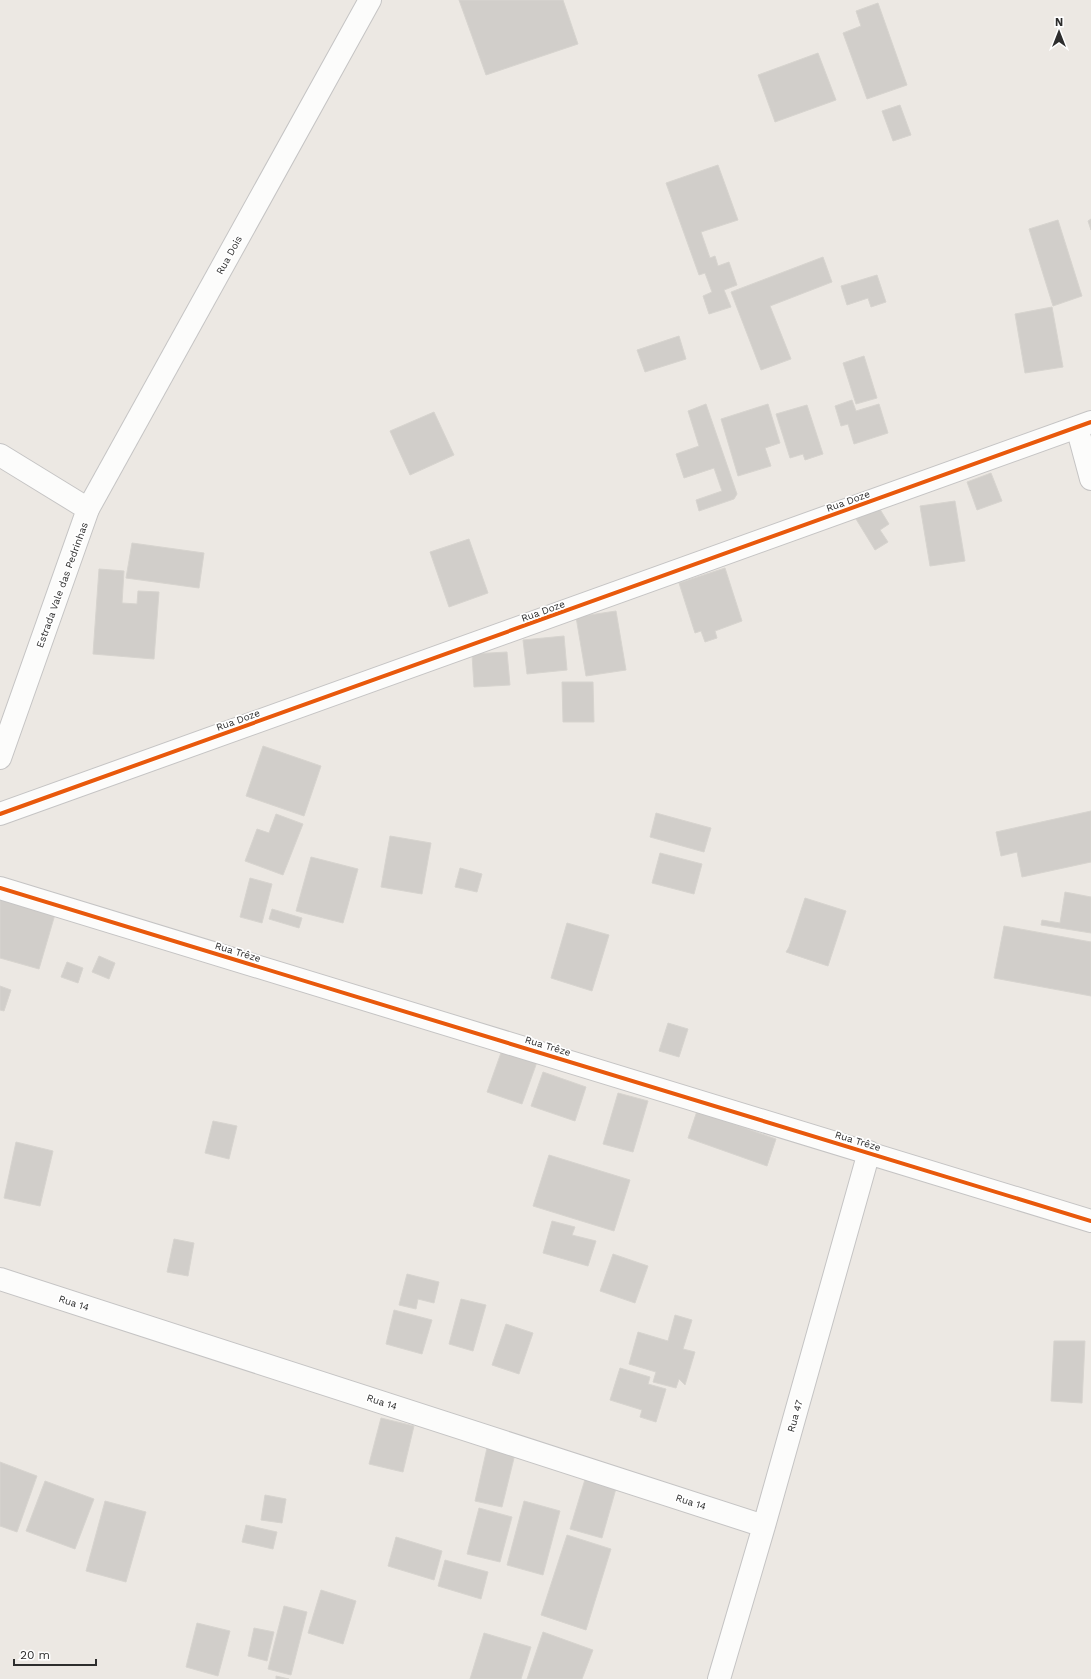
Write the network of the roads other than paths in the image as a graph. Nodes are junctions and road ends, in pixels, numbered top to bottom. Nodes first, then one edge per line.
1 (370, 0) edge
2 (1084, 425) edge
3 (0, 455) edge
4 (1091, 479) edge
5 (88, 509) junction
6 (0, 758) edge
7 (0, 814) edge
8 (0, 888) edge
9 (869, 1152) junction
10 (1091, 1221) edge
11 (0, 1279) edge
12 (764, 1526) junction
13 (719, 1679) edge

1 - 5 street, Rua Dois
2 - 4 street
2 - 7 street, Rua Doze
3 - 5 street, Estrada Vale das Pedrinhas
5 - 6 street, Estrada Vale das Pedrinhas
8 - 9 street, Rua Trêze
9 - 10 street, Rua Trêze
9 - 12 street, Rua 47
11 - 12 street, Rua 14
12 - 13 street, Rua 47

